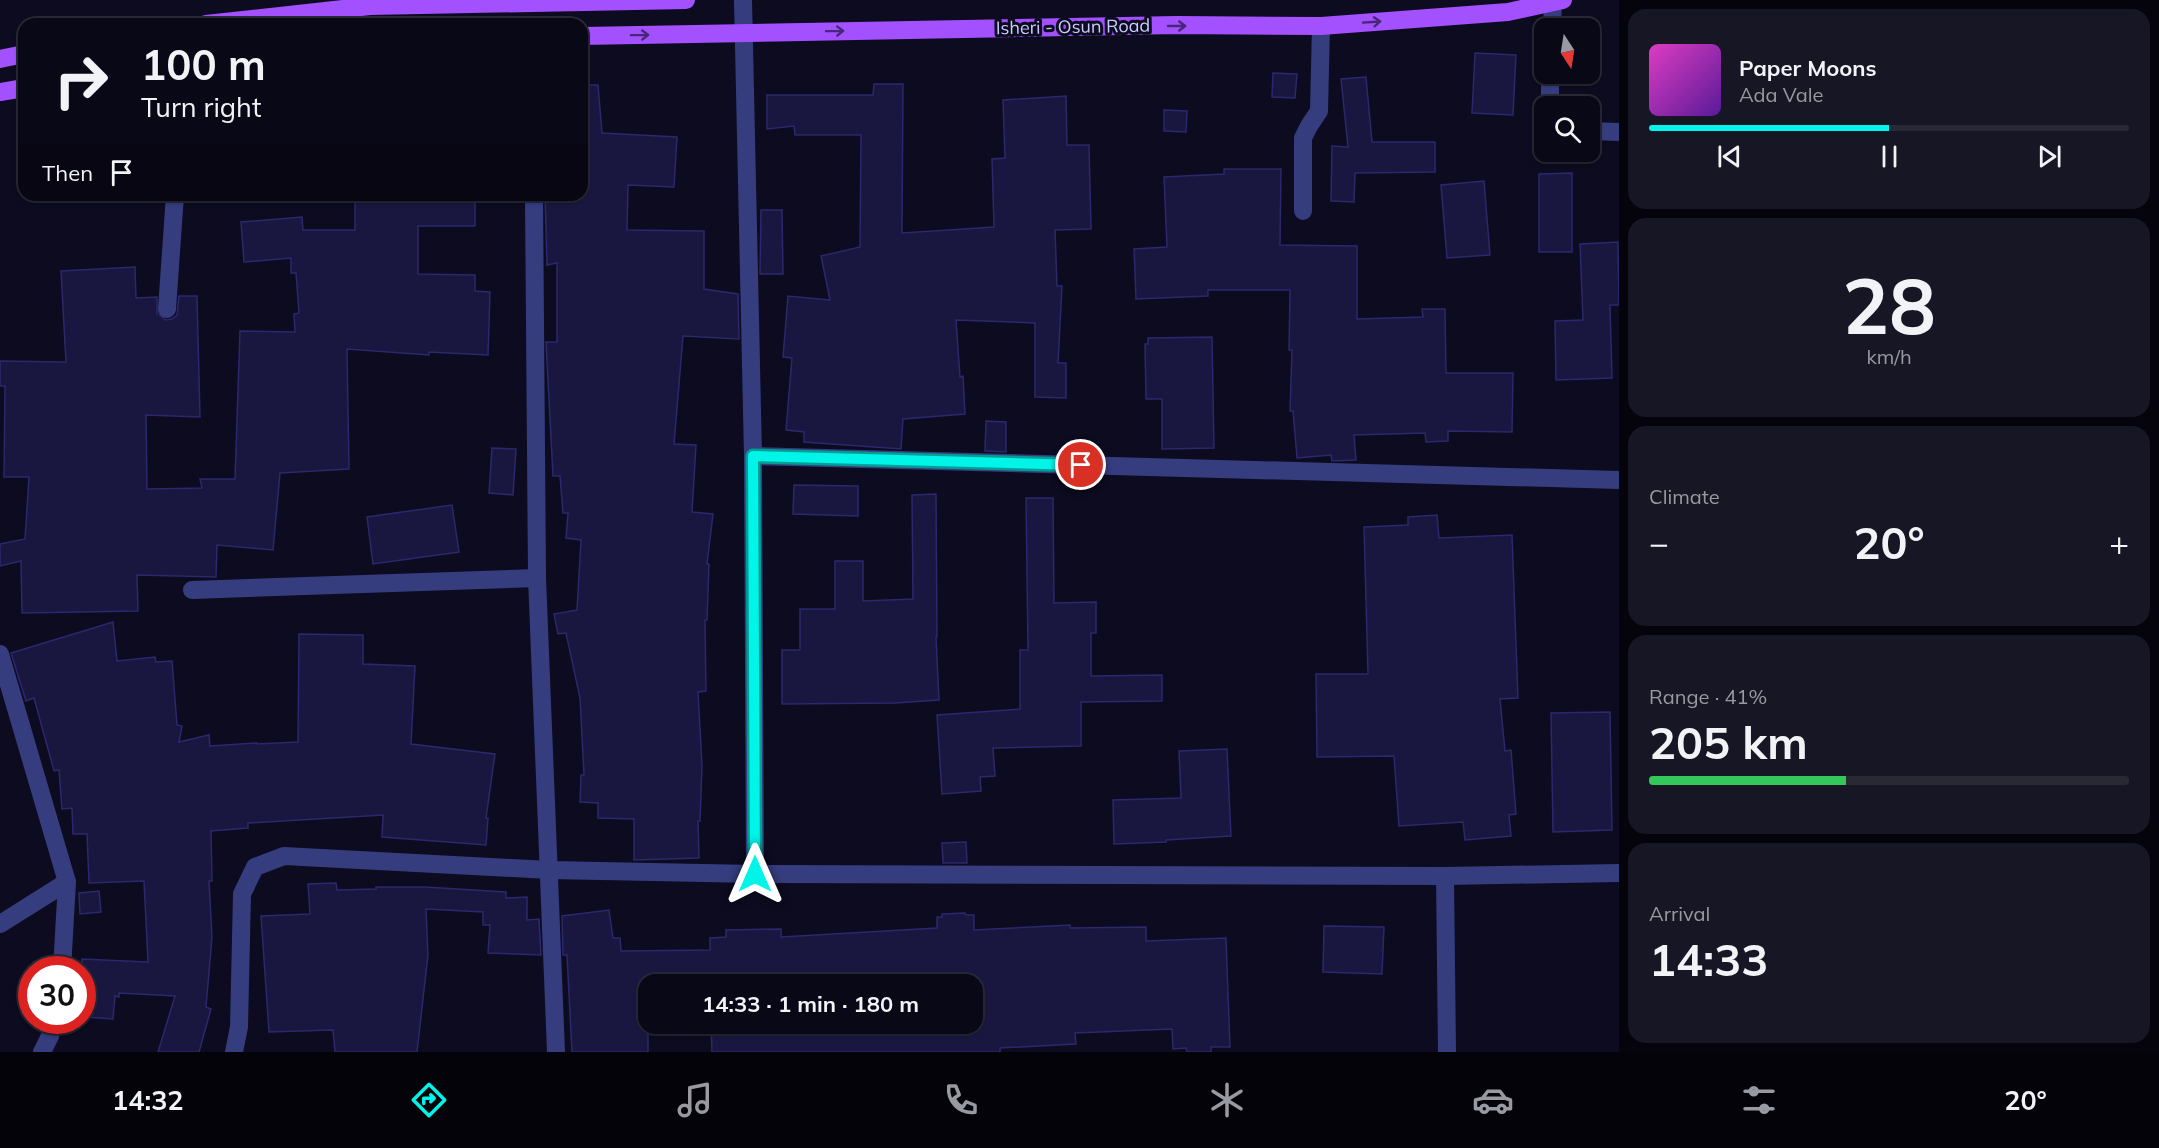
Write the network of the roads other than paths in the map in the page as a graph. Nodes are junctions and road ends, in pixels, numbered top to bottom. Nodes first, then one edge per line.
1 (686, 0) edge
2 (743, 0) edge
3 (1558, 1) edge
4 (261, 18) edge
5 (1554, 18) edge
6 (1321, 26) junction
7 (744, 32) junction
8 (588, 36) edge
9 (18, 55) edge
10 (0, 58) edge
11 (18, 89) edge
12 (0, 92) edge
13 (1600, 131) edge
14 (1619, 132) edge
15 (175, 201) edge
16 (534, 201) edge
17 (1303, 211) dead end
18 (166, 309) dead end
19 (753, 456) junction
20 (1619, 480) edge
21 (537, 578) junction
22 (192, 590) dead end
23 (0, 654) edge
24 (549, 870) junction
25 (1619, 873) edge
26 (755, 874) junction
27 (1445, 876) junction
28 (67, 882) junction
29 (0, 924) edge
30 (63, 956) edge
31 (50, 1034) edge
32 (42, 1052) edge
33 (234, 1052) edge
34 (556, 1052) edge
35 (1447, 1052) edge

1 - 4 main road
2 - 7 street
3 - 5 street
6 -> 3 main road, Isheri - Osun Road
7 -> 6 main road, Isheri - Osun Road
6 - 17 street
8 -> 7 main road, Isheri - Osun Road
7 - 19 street
9 - 10 main road
11 - 12 main road
13 - 14 street
15 - 18 street
16 - 21 street
19 - 20 street
19 - 26 street
21 - 22 street
21 - 24 street
23 - 28 street
24 - 26 street
24 - 33 street
24 - 34 street
25 - 27 street
26 - 27 street
27 - 35 street
28 - 29 street
28 - 30 street
31 - 32 street

